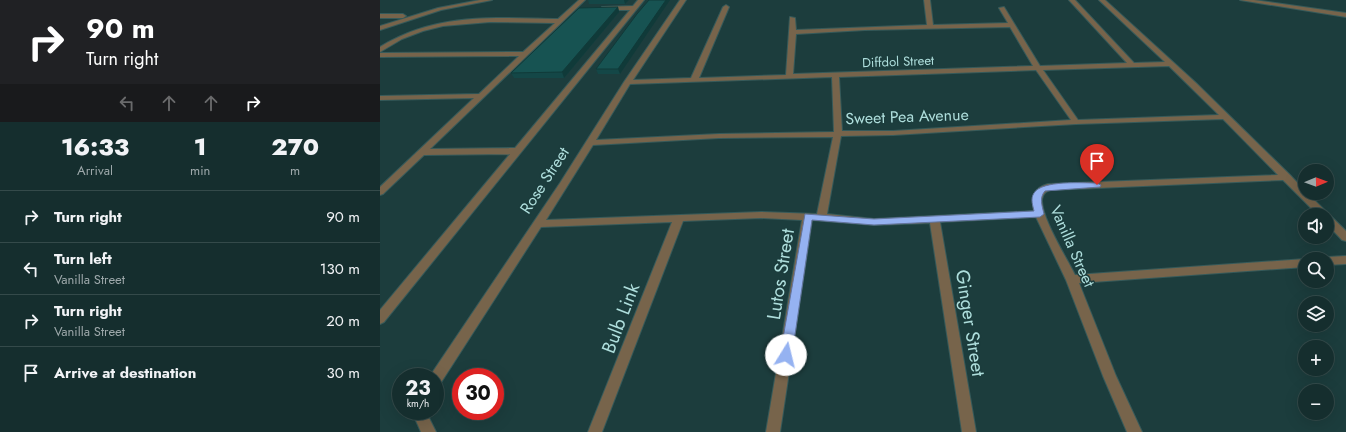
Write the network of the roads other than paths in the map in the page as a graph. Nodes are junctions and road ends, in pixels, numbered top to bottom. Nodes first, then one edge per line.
1 (455, 0) edge
2 (489, 0) edge
3 (582, 0) edge
4 (641, 0) edge
5 (684, 0) edge
6 (927, 0) edge
7 (1072, 0) edge
8 (1102, 0) edge
9 (1243, 0) edge
10 (475, 1) edge
11 (1273, 2) edge
12 (465, 3) junction
13 (726, 6) dead end
14 (596, 8) edge
15 (634, 8) junction
16 (1002, 8) dead end
17 (440, 9) junction
18 (1346, 15) edge
19 (380, 16) edge
20 (413, 16) junction
21 (792, 18) dead end
22 (559, 21) junction
23 (1012, 25) junction
24 (930, 26) junction
25 (380, 28) edge
26 (794, 32) junction
27 (380, 50) edge
28 (525, 54) junction
29 (380, 55) edge
30 (1169, 64) junction
31 (1132, 65) junction
32 (1037, 67) junction
33 (835, 76) junction
34 (789, 77) junction
35 (694, 80) junction
36 (628, 82) junction
37 (481, 96) junction
38 (380, 98) edge
39 (1226, 117) junction
40 (1076, 122) junction
41 (838, 133) junction
42 (589, 143) junction
43 (519, 151) junction
44 (424, 152) junction
45 (1287, 177) junction
46 (380, 192) edge
47 (1317, 208) edge
48 (1040, 214) junction
49 (808, 216) junction
50 (821, 217) junction
51 (679, 218) junction
52 (935, 220) junction
53 (537, 224) junction
54 (1334, 225) edge
55 (1346, 238) edge
56 (1346, 260) edge
57 (1334, 261) edge
58 (1298, 263) edge
59 (1072, 279) junction
60 (380, 319) edge
61 (443, 368) edge
62 (423, 420) edge
63 (429, 432) edge
64 (595, 432) edge
65 (773, 432) edge
66 (969, 432) edge
67 (1135, 432) edge

1 - 12 street
1 - 17 street
2 - 10 street
3 - 22 street
4 - 15 street
5 - 36 street, Rose Street
6 - 24 street
7 - 31 street
8 - 30 street
9 - 11 street
10 - 12 street
11 - 18 street
12 - 17 street
13 - 35 street
14 - 15 street
15 - 43 street
16 - 23 street
17 - 20 street
19 - 20 street
20 - 25 street
21 - 26 street
22 - 27 street
22 - 28 street
23 - 24 street
23 - 32 street
24 - 26 street
26 - 34 street
28 - 29 street
28 - 37 street
30 - 31 street, Diffdol Street
30 - 39 street
31 - 32 street, Diffdol Street
32 - 33 street, Diffdol Street
32 - 40 street
33 - 34 street, Diffdol Street
33 - 41 street
34 - 35 street, Diffdol Street
35 - 36 street, Diffdol Street
36 - 42 street, Rose Street
37 - 38 street
37 - 44 street
39 - 40 street, Sweet Pea Avenue
39 - 45 street
40 - 41 street, Sweet Pea Avenue
41 - 42 street, Sweet Pea Avenue
41 - 50 street
42 - 53 street, Rose Street
43 - 44 street
43 - 60 street
44 - 46 street
45 - 47 street
45 - 48 street, Vanilla Street
48 - 52 street
48 - 59 street, Vanilla Street
49 - 50 street
49 - 51 street
49 - 65 street, Lutos Street
50 - 52 street
51 - 53 street
51 - 64 street, Bulb Link
52 - 66 street, Ginger Street
53 - 61 street, Rose Street
54 - 55 street
56 - 57 street
58 - 59 street
59 - 67 street, Vanilla Street
62 - 63 street

